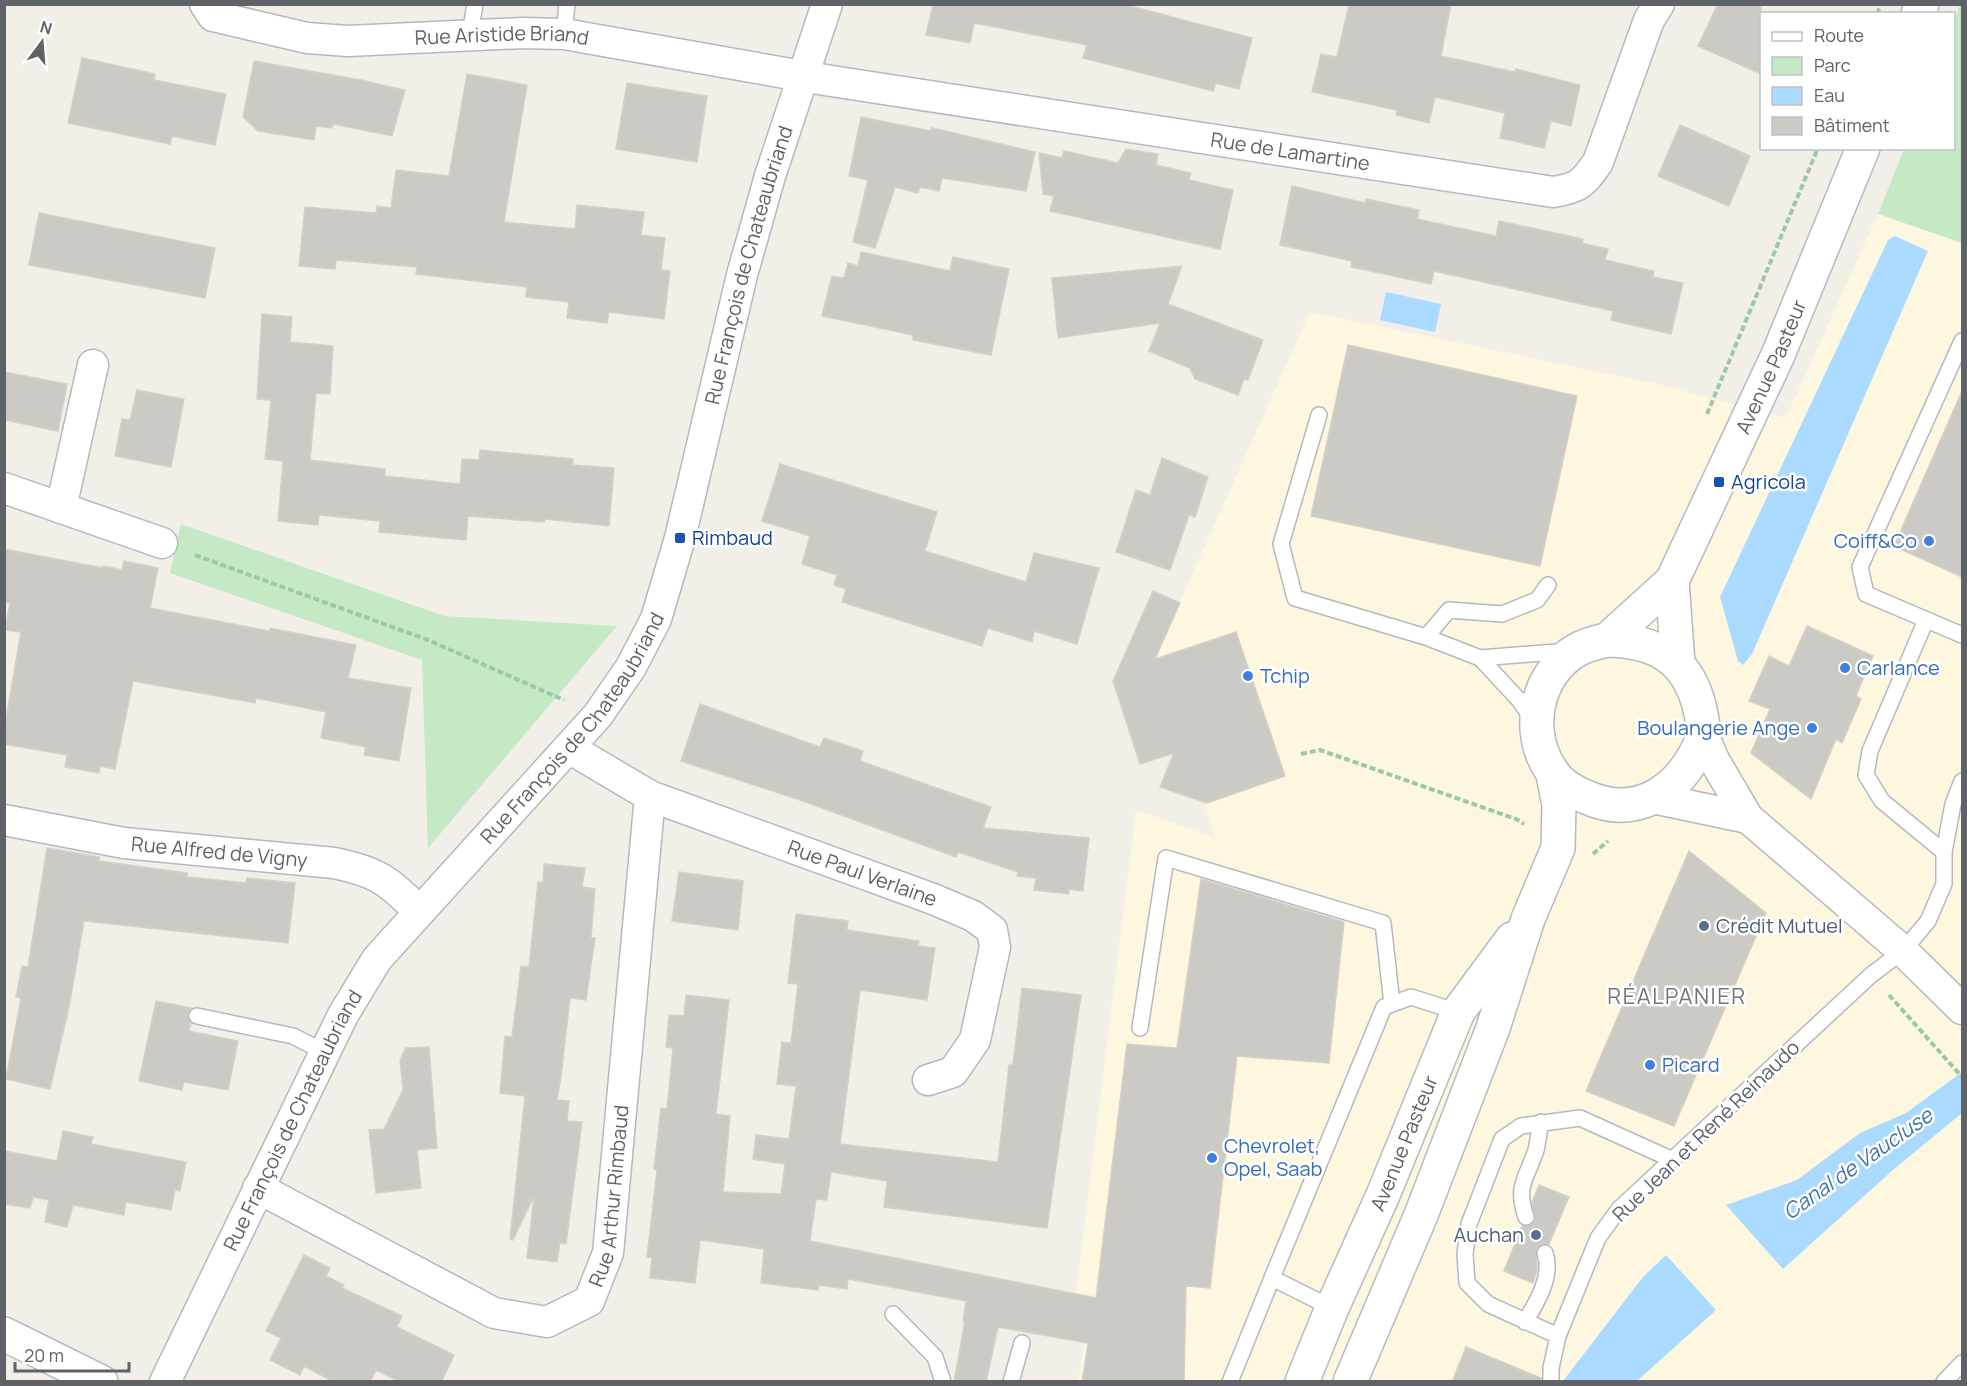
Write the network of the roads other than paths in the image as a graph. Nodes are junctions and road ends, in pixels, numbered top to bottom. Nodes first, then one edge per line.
1 (205, 4) edge
2 (475, 4) edge
3 (567, 4) edge
4 (827, 4) edge
5 (1659, 4) edge
6 (564, 34) junction
7 (470, 35) junction
8 (803, 76) junction
9 (1862, 150) edge
10 (1962, 341) edge
11 (93, 365) dead end
12 (1319, 415) dead end
13 (4, 488) edge
14 (61, 508) junction
15 (162, 543) road end
16 (1672, 581) junction
17 (1548, 585) dead end
18 (1926, 620) junction
19 (1962, 635) edge
20 (1426, 637) junction
21 (1607, 640) junction
22 (1577, 650) junction
23 (1480, 658) junction
24 (1678, 664) junction
25 (1536, 723) junction
26 (1704, 737) junction
27 (569, 748) junction
28 (1553, 775) junction
29 (1962, 781) edge
30 (650, 796) junction
31 (1653, 798) junction
32 (1618, 805) junction
33 (1748, 818) junction
34 (4, 820) edge
35 (1558, 848) junction
36 (1944, 852) junction
37 (419, 911) junction
38 (1528, 918) junction
39 (1903, 951) junction
40 (1392, 1004) junction
41 (1962, 1009) edge
42 (1458, 1012) junction
43 (196, 1016) dead end
44 (1140, 1028) dead end
45 (324, 1052) junction
46 (928, 1080) dead end
47 (1541, 1122) junction
48 (1673, 1160) junction
49 (258, 1188) junction
50 (1526, 1217) dead end
51 (1545, 1253) dead end
52 (1272, 1278) junction
53 (1332, 1308) junction
54 (893, 1314) dead end
55 (1525, 1322) junction
56 (4, 1334) edge
57 (1558, 1336) junction
58 (1022, 1343) dead end
59 (1962, 1363) edge
60 (101, 1382) edge
61 (165, 1382) edge
62 (943, 1382) edge
63 (1011, 1382) edge
64 (1230, 1382) edge
65 (1302, 1382) edge
66 (1350, 1382) edge
67 (1551, 1382) edge
68 (1944, 1382) edge

1 - 7 street, Rue Aristide Briand
2 - 7 lane
3 - 6 lane
4 - 8 street, Rue François de Chateaubriand
5 - 8 street, Rue de Lamartine
6 - 7 street, Rue Aristide Briand
6 - 8 street, Rue Aristide Briand
8 - 27 street, Rue François de Chateaubriand
9 - 16 main road, Avenue Pasteur
10 - 18 lane
11 - 14 street
12 - 20 lane
13 - 14 street
14 - 15 street
16 - 21 main road, Avenue Pasteur
16 - 24 main road, Avenue Pasteur
17 - 20 lane
18 - 19 lane
18 - 36 lane
20 - 23 lane
21 - 22 main road
21 - 24 main road
22 - 23 lane
22 - 25 main road
23 - 25 lane
24 - 26 main road
25 - 28 main road
26 - 31 main road
26 - 33 street
27 - 30 street, Rue Paul Verlaine
27 - 37 street, Rue François de Chateaubriand
28 - 32 main road
28 - 35 main road, Avenue Pasteur
29 - 36 lane, Rue Jean et René Reinaudo
30 - 46 street, Rue Paul Verlaine
30 - 49 street, Rue Arthur Rimbaud
31 - 32 main road
31 - 33 street
32 - 35 main road, Avenue Pasteur
33 - 39 street
34 - 37 street, Rue Alfred de Vigny
35 - 38 main road, Avenue Pasteur
36 - 39 lane, Rue Jean et René Reinaudo
37 - 45 street, Rue François de Chateaubriand
38 - 42 main road, Avenue Pasteur
38 - 66 main road, Avenue Pasteur
39 - 41 street
39 - 48 lane, Rue Jean et René Reinaudo
40 - 42 lane
40 - 44 lane
40 - 52 lane
42 - 53 main road, Avenue Pasteur
43 - 45 lane
45 - 49 street, Rue François de Chateaubriand
47 - 48 lane
47 - 50 lane
47 - 55 lane
48 - 57 lane, Rue Jean et René Reinaudo
49 - 61 street, Rue François de Chateaubriand
51 - 55 lane
52 - 53 lane
52 - 64 lane
53 - 65 main road, Avenue Pasteur
54 - 62 lane
55 - 57 lane
56 - 60 main road
57 - 67 lane, Rue Jean et René Reinaudo
58 - 63 lane
59 - 68 lane

